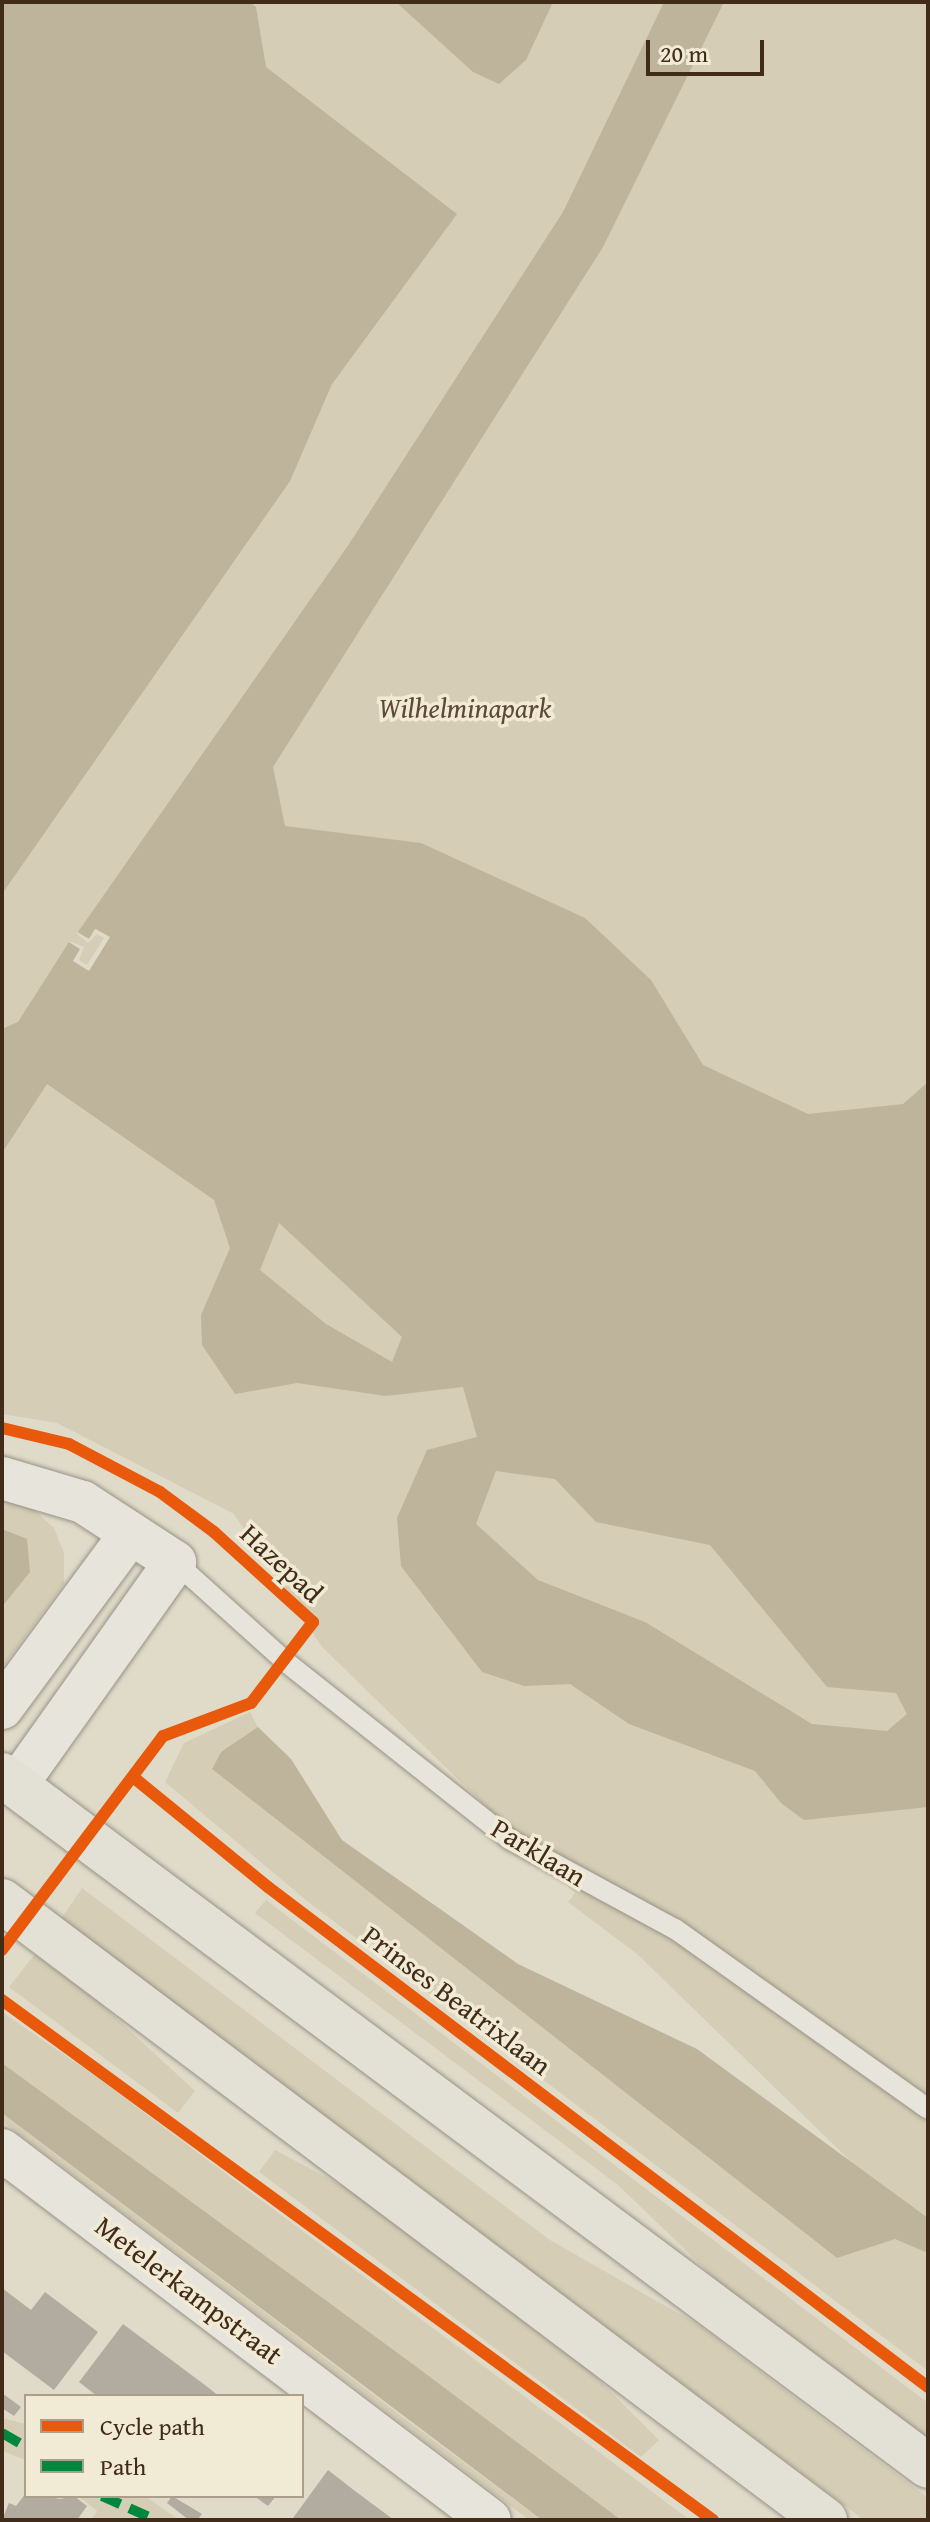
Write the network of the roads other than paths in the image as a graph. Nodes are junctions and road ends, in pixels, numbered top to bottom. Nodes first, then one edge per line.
1 (2, 1478) edge
2 (131, 1533) junction
3 (175, 1562) junction
4 (2, 1708) edge
5 (9, 1781) edge
6 (2, 1901) edge
7 (928, 2109) edge
8 (2, 2150) edge
9 (928, 2466) edge
10 (490, 2520) edge
11 (825, 2520) edge

1 - 2 street
2 - 3 street
2 - 4 street
3 - 5 street
3 - 7 lane, Parklaan
5 - 9 main road
6 - 11 main road
8 - 10 street, Metelerkampstraat

